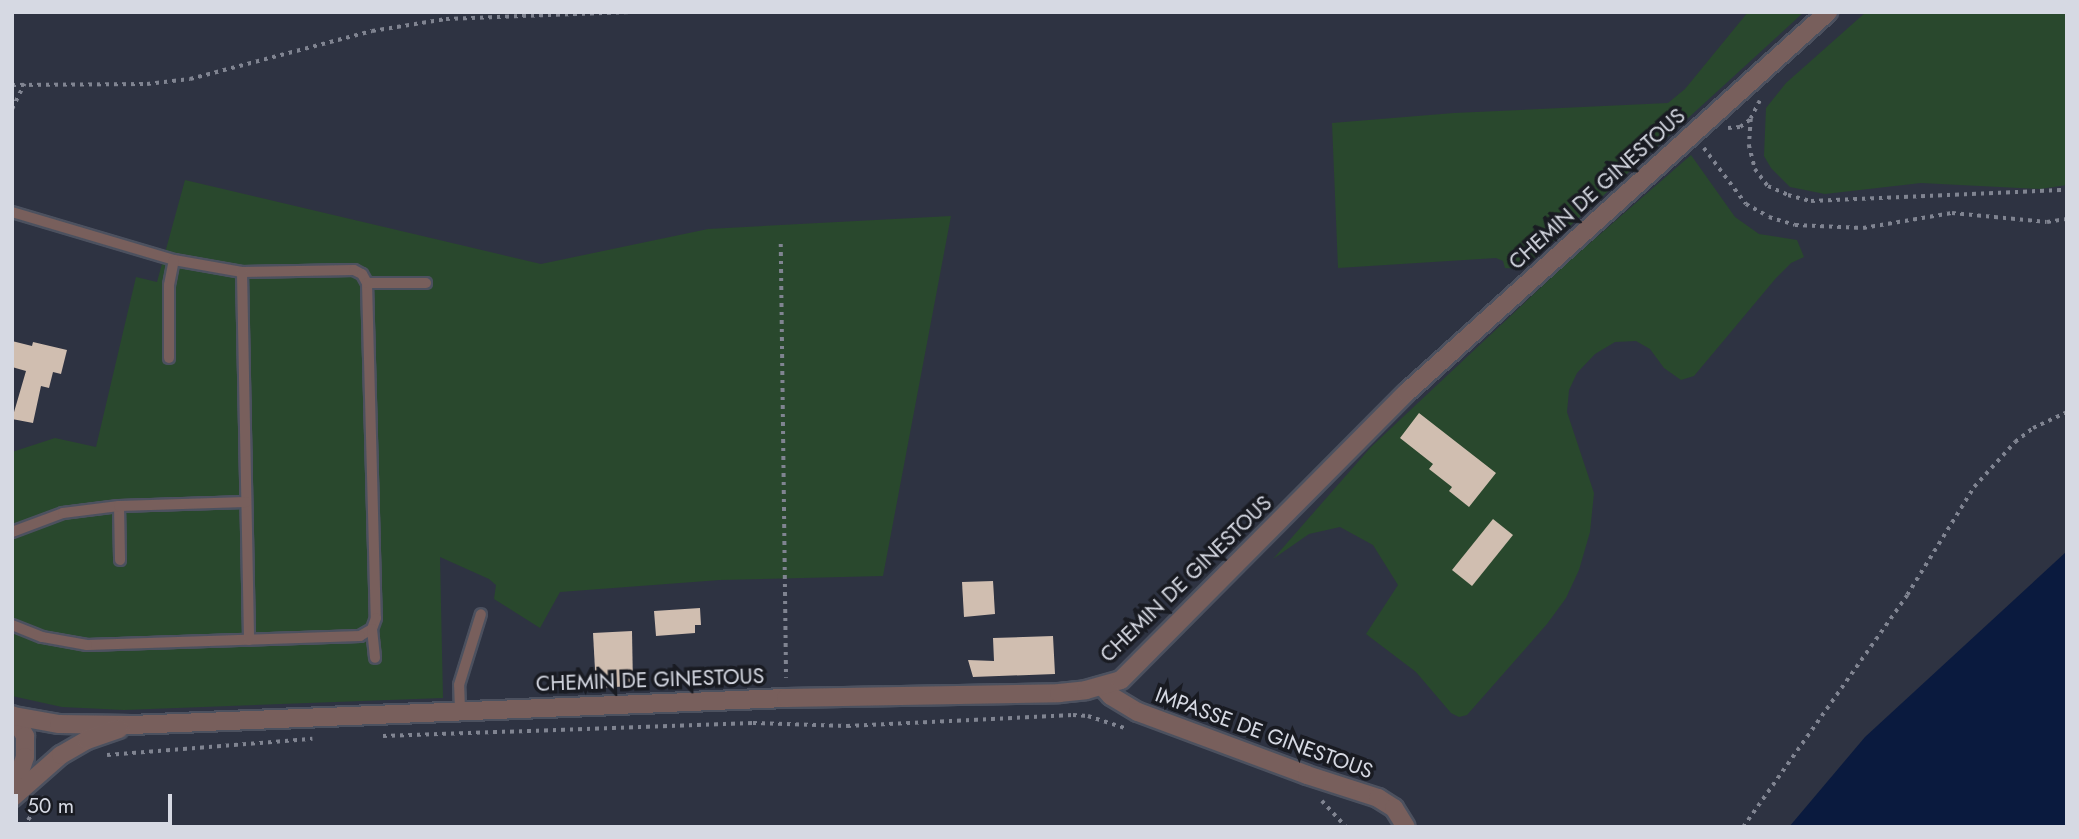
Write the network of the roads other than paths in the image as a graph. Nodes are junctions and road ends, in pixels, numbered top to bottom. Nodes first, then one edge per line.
1 (1828, 12) edge
2 (12, 212) edge
3 (174, 261) junction
4 (242, 272) junction
5 (368, 283) junction
6 (426, 283) dead end
7 (169, 358) dead end
8 (246, 502) junction
9 (120, 506) junction
10 (12, 532) edge
11 (120, 560) dead end
12 (481, 614) dead end
13 (12, 625) edge
14 (372, 629) junction
15 (249, 640) junction
16 (375, 658) dead end
17 (1102, 686) junction
18 (460, 710) junction
19 (13, 716) edge
20 (131, 725) junction
21 (12, 796) edge
22 (1406, 827) edge

1 - 17 street, CHEMIN DE GINESTOUS
2 - 3 lane
3 - 4 lane
3 - 7 lane
4 - 5 lane
4 - 8 lane
5 - 6 lane
5 - 14 lane
8 - 9 lane
8 - 15 lane
9 - 10 lane
9 - 11 lane
12 - 18 lane
13 - 15 lane
14 - 15 lane
14 - 16 lane
17 - 18 street, CHEMIN DE GINESTOUS
17 - 22 street, IMPASSE DE GINESTOUS
18 - 20 street, CHEMIN DE GINESTOUS
19 - 20 street, CHEMIN DE GINESTOUS
19 - 21 street, CHEMIN DE GINESTOUS
20 - 21 street, CHEMIN DE GINESTOUS

